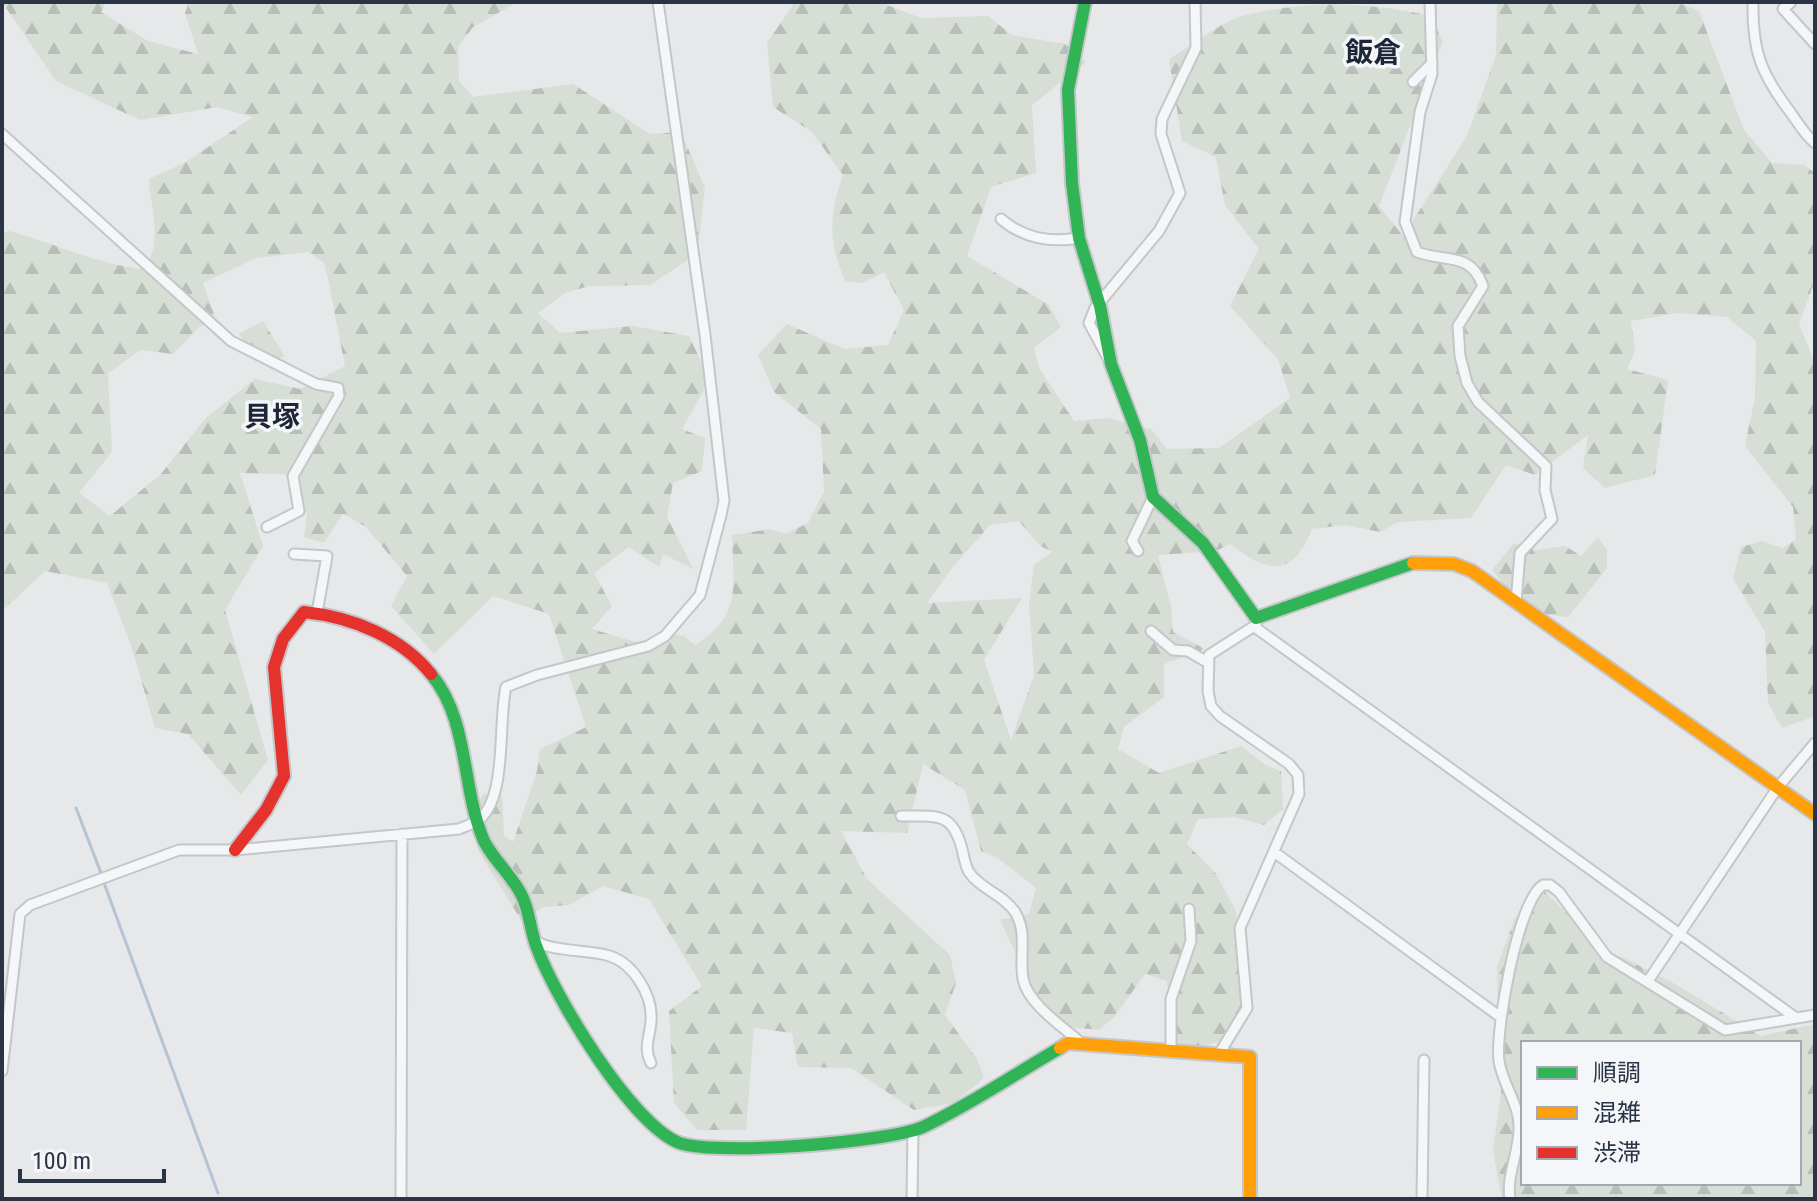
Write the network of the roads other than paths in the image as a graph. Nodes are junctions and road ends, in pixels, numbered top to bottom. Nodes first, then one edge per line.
1 (658, 2) edge
2 (1085, 2) edge
3 (1195, 2) edge
4 (1430, 2) edge
5 (1753, 2) edge
6 (1791, 2) edge
7 (1815, 44) edge
8 (1432, 63) junction
9 (1413, 82) dead end
10 (2, 134) edge
11 (1815, 143) edge
12 (1001, 219) dead end
13 (1079, 238) junction
14 (1100, 306) junction
15 (1153, 497) junction
16 (267, 527) dead end
17 (1138, 551) dead end
18 (294, 554) dead end
19 (1516, 603) junction
20 (317, 613) junction
21 (1256, 623) junction
22 (1151, 631) dead end
23 (1207, 662) junction
24 (1815, 743) edge
25 (1778, 787) junction
26 (1815, 814) edge
27 (901, 816) dead end
28 (480, 819) junction
29 (402, 834) junction
30 (235, 850) junction
31 (1274, 852) junction
32 (1189, 909) dead end
33 (1679, 934) junction
34 (535, 940) junction
35 (1648, 981) junction
36 (1815, 1015) edge
37 (1499, 1016) junction
38 (1796, 1018) junction
39 (1080, 1042) junction
40 (1171, 1049) junction
41 (1219, 1054) junction
42 (1424, 1060) dead end
43 (651, 1063) dead end
44 (2, 1071) edge
45 (913, 1130) junction
46 (401, 1199) edge
47 (912, 1199) edge
48 (1250, 1199) edge
49 (1422, 1199) edge
50 (1510, 1199) edge

1 - 28 street
2 - 13 street
3 - 14 street
4 - 8 street
5 - 11 street
6 - 7 street
8 - 9 street
8 - 19 street
10 - 16 street
12 - 13 street
13 - 14 street
14 - 15 street
15 - 17 street
15 - 21 street
18 - 20 street
19 - 21 street
19 - 25 street
20 - 28 street
20 - 30 street
21 - 23 street
21 - 33 street
22 - 23 street
23 - 31 street
24 - 25 street
25 - 26 street
25 - 33 street
27 - 39 street
28 - 29 street
28 - 34 street
29 - 30 street
29 - 46 street
30 - 44 street
31 - 37 street
31 - 41 street
32 - 40 street
33 - 35 street
33 - 38 street
34 - 43 street
34 - 45 street
35 - 37 street
35 - 38 street
36 - 38 street
37 - 50 street
39 - 40 street
39 - 45 street
40 - 41 street
41 - 48 street
42 - 49 street
45 - 47 street

